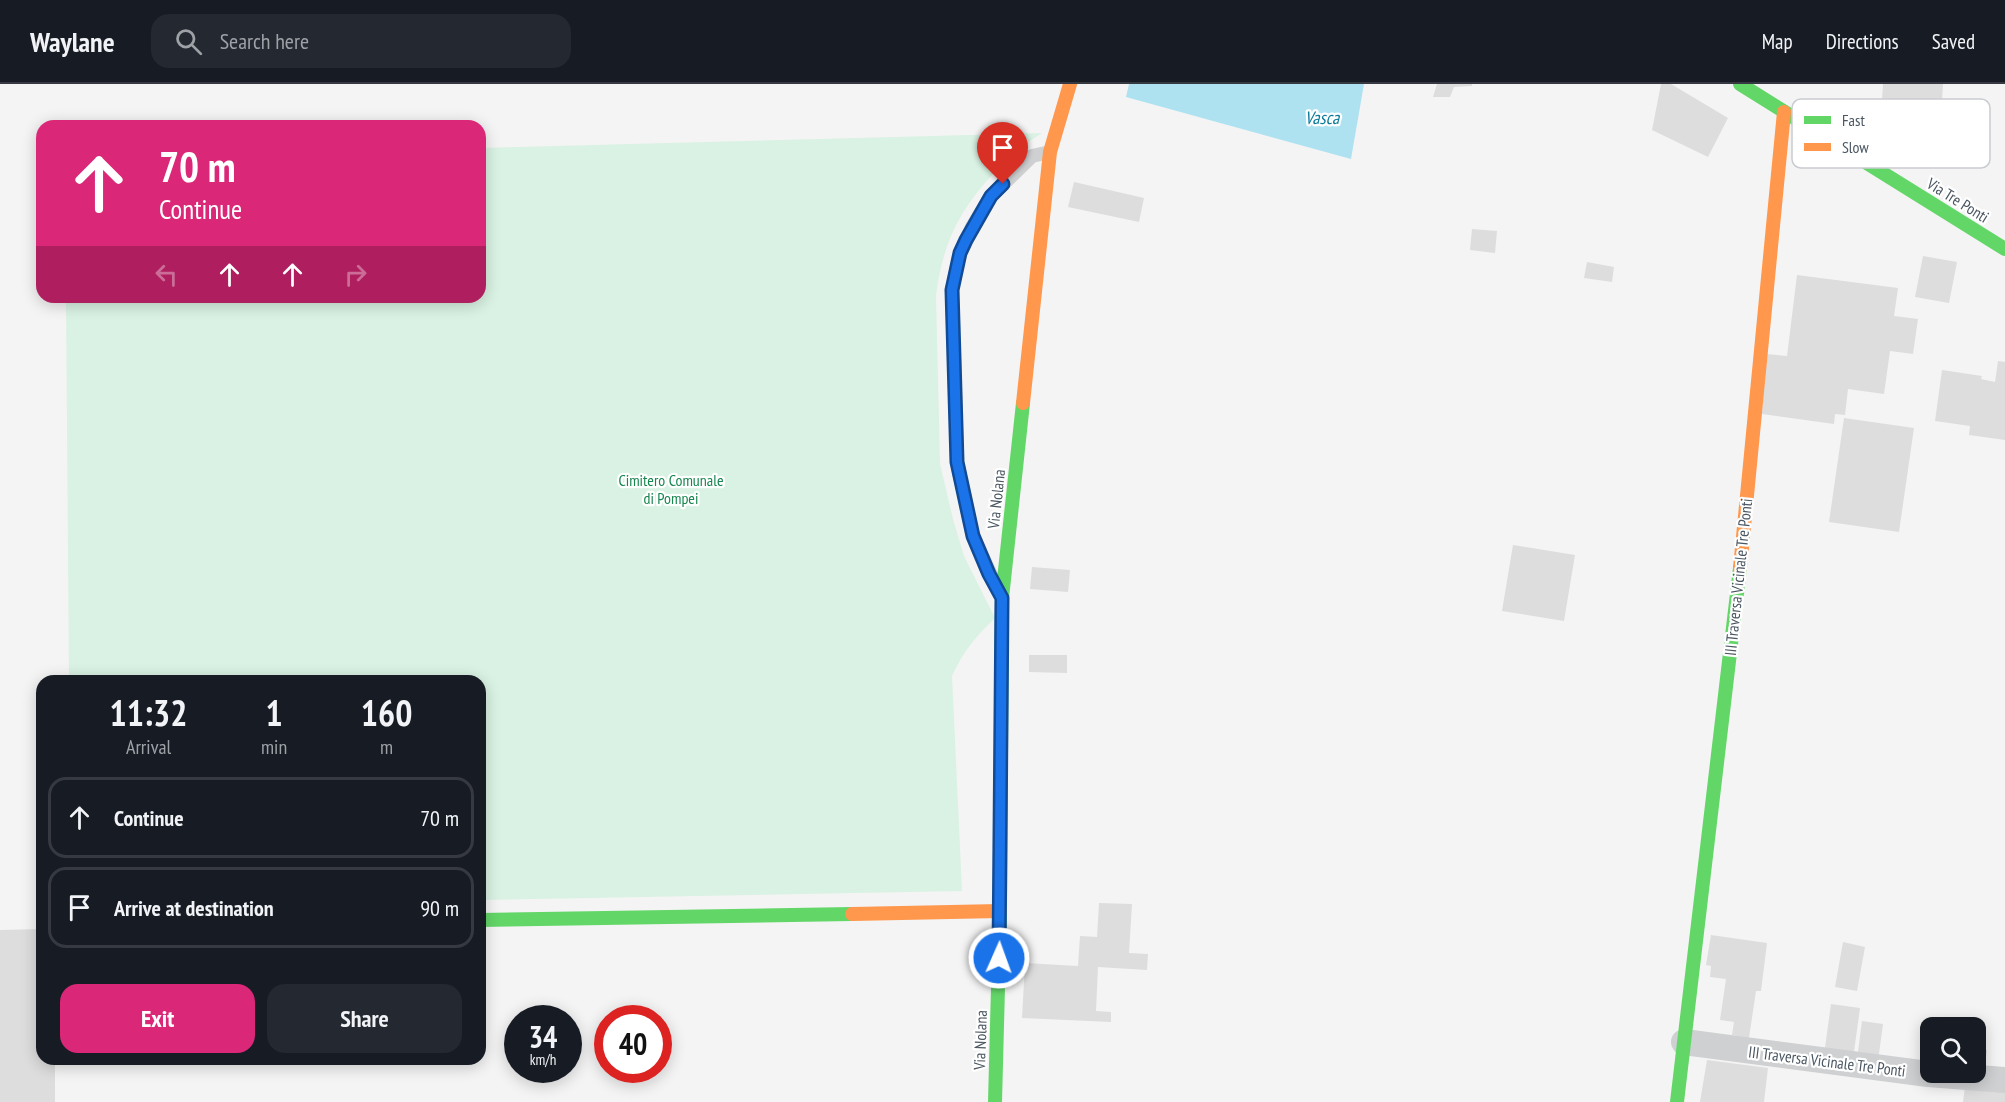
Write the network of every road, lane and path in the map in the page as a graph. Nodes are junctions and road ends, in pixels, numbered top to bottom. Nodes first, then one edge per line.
1 (1070, 84) edge
2 (1740, 84) edge
3 (1784, 112) junction
4 (1792, 117) edge
5 (1050, 152) junction
6 (1874, 168) edge
7 (2005, 249) edge
8 (1002, 598) junction
9 (1000, 910) junction
10 (486, 920) edge
11 (1684, 1042) junction
12 (2005, 1080) edge
13 (995, 1102) edge
14 (1677, 1102) edge

1 - 5 street, Via Nolana
2 - 3 street, Via Tre Ponti
3 - 4 street, Via Tre Ponti
3 - 11 street, III Traversa Vicinale Tre Ponti
5 - 8 street, Via Nolana
5 - 8 lane
6 - 7 street, Via Tre Ponti
8 - 9 street, Via Nolana
9 - 10 street
9 - 13 street, Via Nolana
11 - 12 street, III Traversa Vicinale Tre Ponti
11 - 14 street, III Traversa Vicinale Tre Ponti

